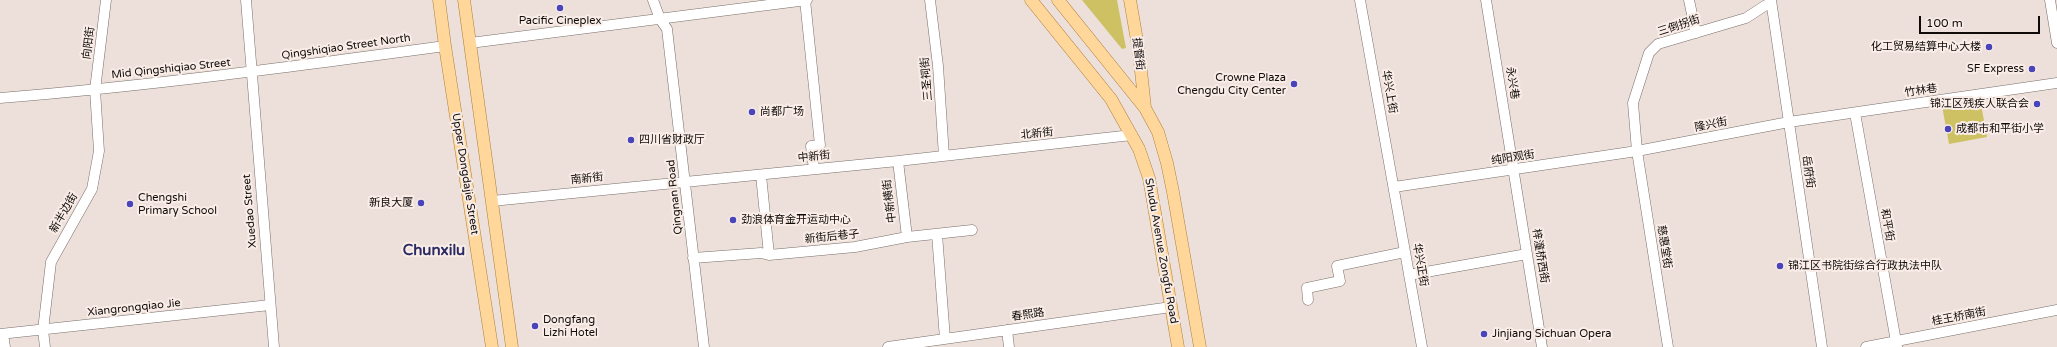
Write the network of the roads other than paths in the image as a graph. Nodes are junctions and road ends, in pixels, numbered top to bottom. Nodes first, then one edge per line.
1 (106, 0) edge
2 (246, 0) edge
3 (440, 0) edge
4 (464, 0) edge
5 (652, 0) edge
6 (806, 0) edge
7 (930, 0) edge
8 (1031, 0) edge
9 (1058, 0) edge
10 (1130, 0) edge
11 (1360, 0) edge
12 (1486, 0) edge
13 (1689, 0) edge
14 (2050, 0) edge
15 (1769, 2) edge
16 (660, 19) junction
17 (1696, 33) junction
18 (470, 42) junction
19 (2057, 43) edge
20 (445, 46) junction
21 (250, 72) junction
22 (2057, 83) edge
23 (95, 90) junction
24 (0, 98) edge
25 (1145, 108) junction
26 (1855, 113) junction
27 (1789, 122) junction
28 (1132, 135) junction
29 (1637, 151) junction
30 (944, 156) junction
31 (898, 161) junction
32 (814, 169) junction
33 (1514, 170) junction
34 (762, 175) junction
35 (685, 182) junction
36 (1394, 187) junction
37 (492, 201) junction
38 (972, 230) dead end
39 (938, 234) junction
40 (907, 237) junction
41 (1405, 252) junction
42 (1527, 254) junction
43 (769, 255) junction
44 (694, 258) junction
45 (1409, 275) junction
46 (1308, 300) dead end
47 (270, 305) junction
48 (1171, 307) junction
49 (2057, 310) edge
50 (43, 330) junction
51 (1007, 330) junction
52 (2, 334) edge
53 (945, 339) junction
54 (1896, 344) edge
55 (5, 347) edge
56 (45, 347) edge
57 (274, 347) edge
58 (492, 347) edge
59 (512, 347) edge
60 (704, 347) edge
61 (888, 347) edge
62 (1009, 347) edge
63 (1178, 347) edge
64 (1200, 347) edge
65 (1422, 347) edge
66 (1542, 347) edge
67 (1668, 347) edge
68 (1822, 347) edge
69 (1866, 347) edge

1 - 23 street, 向阳街
2 - 21 street, Xuedao Street
3 - 20 main road, Upper Dongdajie Street
4 - 18 main road, Upper Dongdajie Street
5 - 16 street, Qingnan Road
6 - 16 street
6 - 32 street
7 - 30 street, 三圣祠街
8 - 28 main road, Shudu Avenue Zongfu Road
9 - 25 main road, Shudu Avenue Zongfu Road
10 - 25 main road, 提督街
11 - 36 street, 华兴上街
12 - 33 street, 永兴巷
13 - 17 street
14 - 19 street
15 - 17 street, 三倒拐街
15 - 27 street, 岳府街
16 - 18 street
16 - 35 street, Qingnan Road
17 - 29 street, 三倒拐街
18 - 37 main road, Upper Dongdajie Street
20 - 21 street, Qingshiqiao Street North
20 - 58 main road, Upper Dongdajie Street
21 - 23 street, Mid Qingshiqiao Street
21 - 47 street, Xuedao Street
22 - 26 street, 竹林巷
23 - 24 street, Mid Qingshiqiao Street
23 - 50 street, 新半边街
25 - 64 main road, Shudu Avenue Zongfu Road
26 - 27 street, 竹林巷
26 - 54 street, 和平街
27 - 29 street, 隆兴街
27 - 68 street, 岳府街
28 - 30 street, 北新街
28 - 48 main road, Shudu Avenue Zongfu Road
29 - 33 street, 纯阳观街
29 - 67 street, 慈惠堂街
30 - 31 street, 中新街
31 - 32 street, 中新街
31 - 40 street, 中新横街
32 - 34 street, 中新街
33 - 36 street, 纯阳观街
33 - 42 street, 梓潼桥西街
34 - 35 street, 中新街
34 - 43 street
35 - 37 street, 南新街
35 - 44 street, Qingnan Road
36 - 41 street, 华兴正街
37 - 59 main road, Upper Dongdajie Street
38 - 39 street, 新街后巷子
39 - 40 street, 新街后巷子
39 - 53 street
40 - 43 street, 新街后巷子
41 - 45 street, 华兴正街
41 - 46 street
42 - 45 street
42 - 66 street, 梓潼桥西街
43 - 44 street, 新街后巷子
44 - 60 street, Qingnan Road
45 - 65 street, 华兴正街
47 - 50 street, Xiangrongqiao Jie
47 - 57 street, Xuedao Street
48 - 51 street, 春熙路
48 - 63 main road, Shudu Avenue Zongfu Road
49 - 54 street, 桂王桥南街
50 - 52 street, Xiangrongqiao Jie
50 - 56 street, 新半边街
51 - 53 street, 春熙路
51 - 62 street
52 - 55 street
53 - 61 street, 春熙路
54 - 69 street, 桂王桥南街

